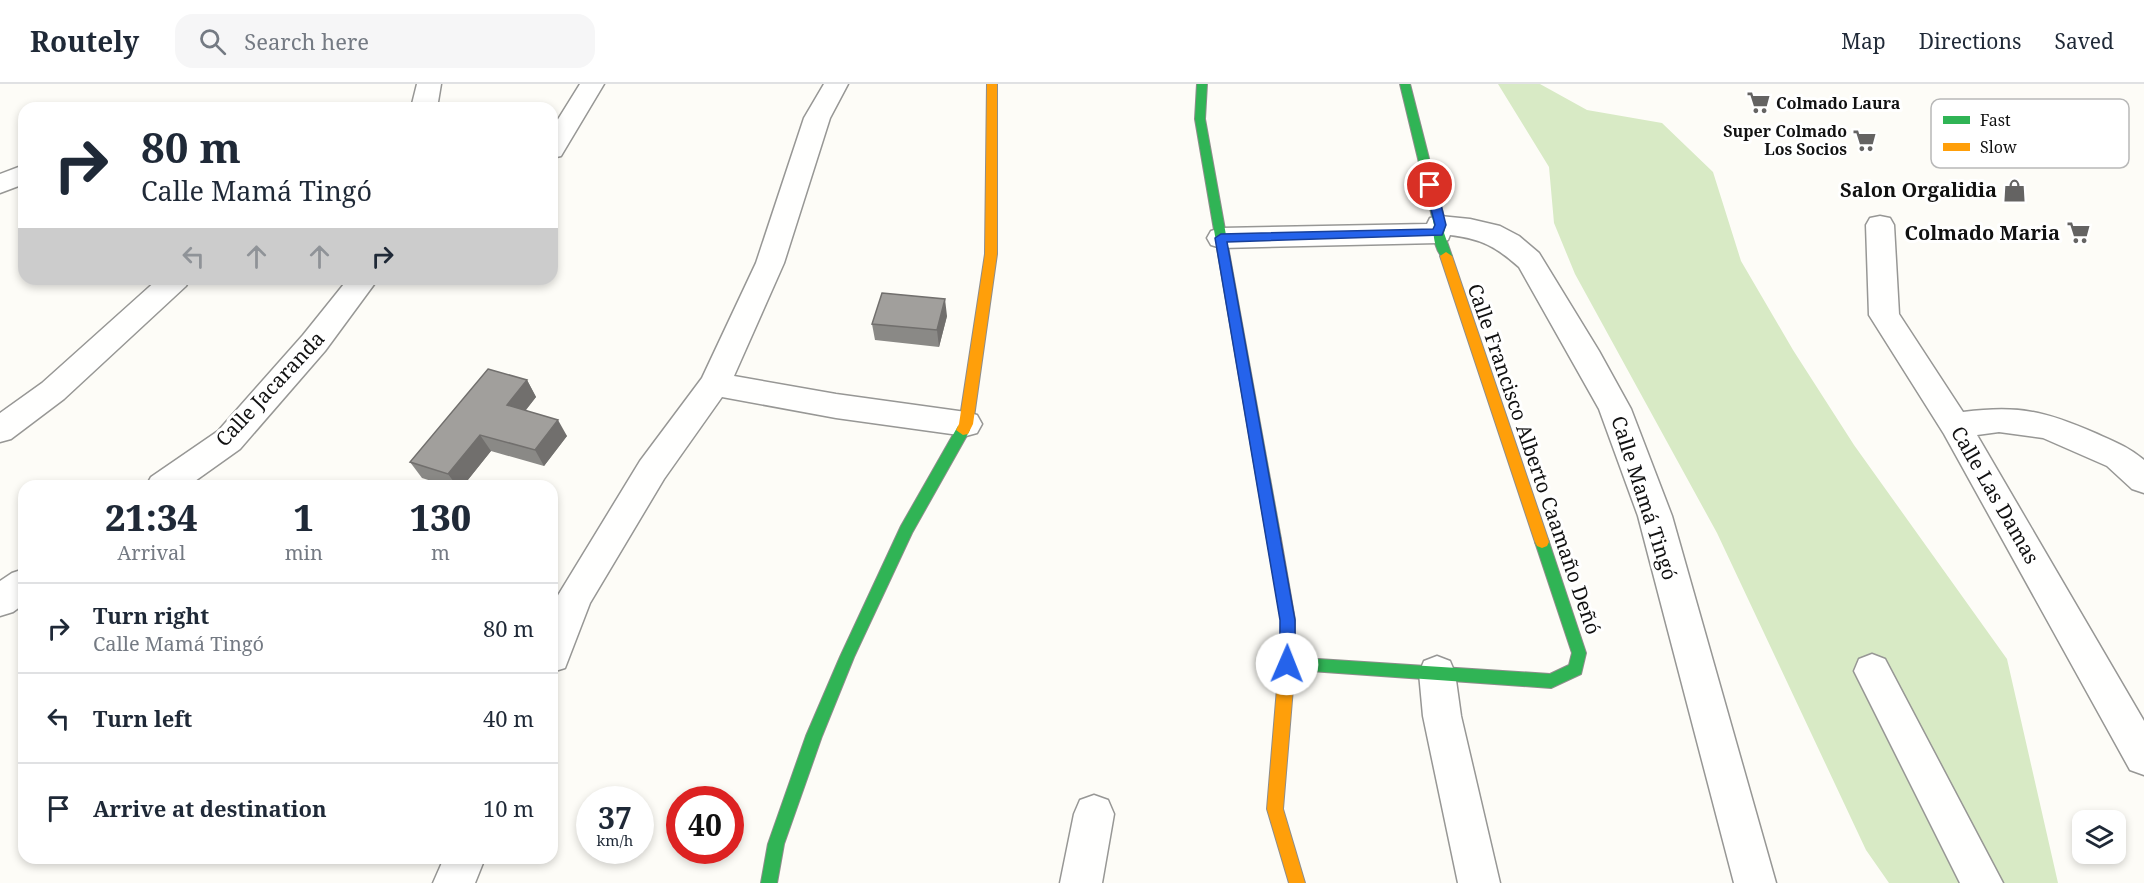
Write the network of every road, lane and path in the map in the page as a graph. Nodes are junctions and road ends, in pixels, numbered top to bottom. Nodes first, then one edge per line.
1 (429, 84) edge
2 (592, 84) edge
3 (836, 84) edge
4 (992, 84) edge
5 (1202, 84) edge
6 (1405, 84) edge
7 (425, 102) edge
8 (558, 140) edge
9 (18, 176) edge
10 (0, 184) edge
11 (1880, 225) dead end
12 (1439, 229) junction
13 (1221, 238) junction
14 (169, 285) edge
15 (359, 285) edge
16 (716, 384) junction
17 (966, 424) junction
18 (1955, 425) junction
19 (0, 430) edge
20 (172, 480) edge
21 (2144, 480) edge
22 (18, 588) edge
23 (0, 601) edge
24 (558, 641) edge
25 (1287, 664) junction
26 (1872, 671) dead end
27 (1437, 674) junction
28 (2144, 757) edge
29 (1094, 814) dead end
30 (462, 864) edge
31 (454, 883) edge
32 (769, 883) edge
33 (1081, 883) edge
34 (1297, 883) edge
35 (1479, 883) edge
36 (1755, 883) edge
37 (1982, 883) edge

1 - 7 street
2 - 8 street
3 - 16 street
4 - 17 street
5 - 13 street
6 - 12 street, Calle Francisco Alberto Caamaño Deñó
9 - 10 street
11 - 18 street, Calle Las Damas
12 - 13 street, Calle Mamá Tingó
12 - 27 street, Calle Francisco Alberto Caamaño Deñó
12 - 36 street, Calle Mamá Tingó
13 - 25 street
14 - 19 street
15 - 20 street, Calle Jacaranda
16 - 17 street
16 - 24 street
17 - 32 street
18 - 21 street
18 - 28 street, Calle Las Damas
22 - 23 street
25 - 27 street, Calle Francisco Alberto Caamaño Deñó
25 - 34 street
26 - 37 street
27 - 35 street
29 - 33 street
30 - 31 street

